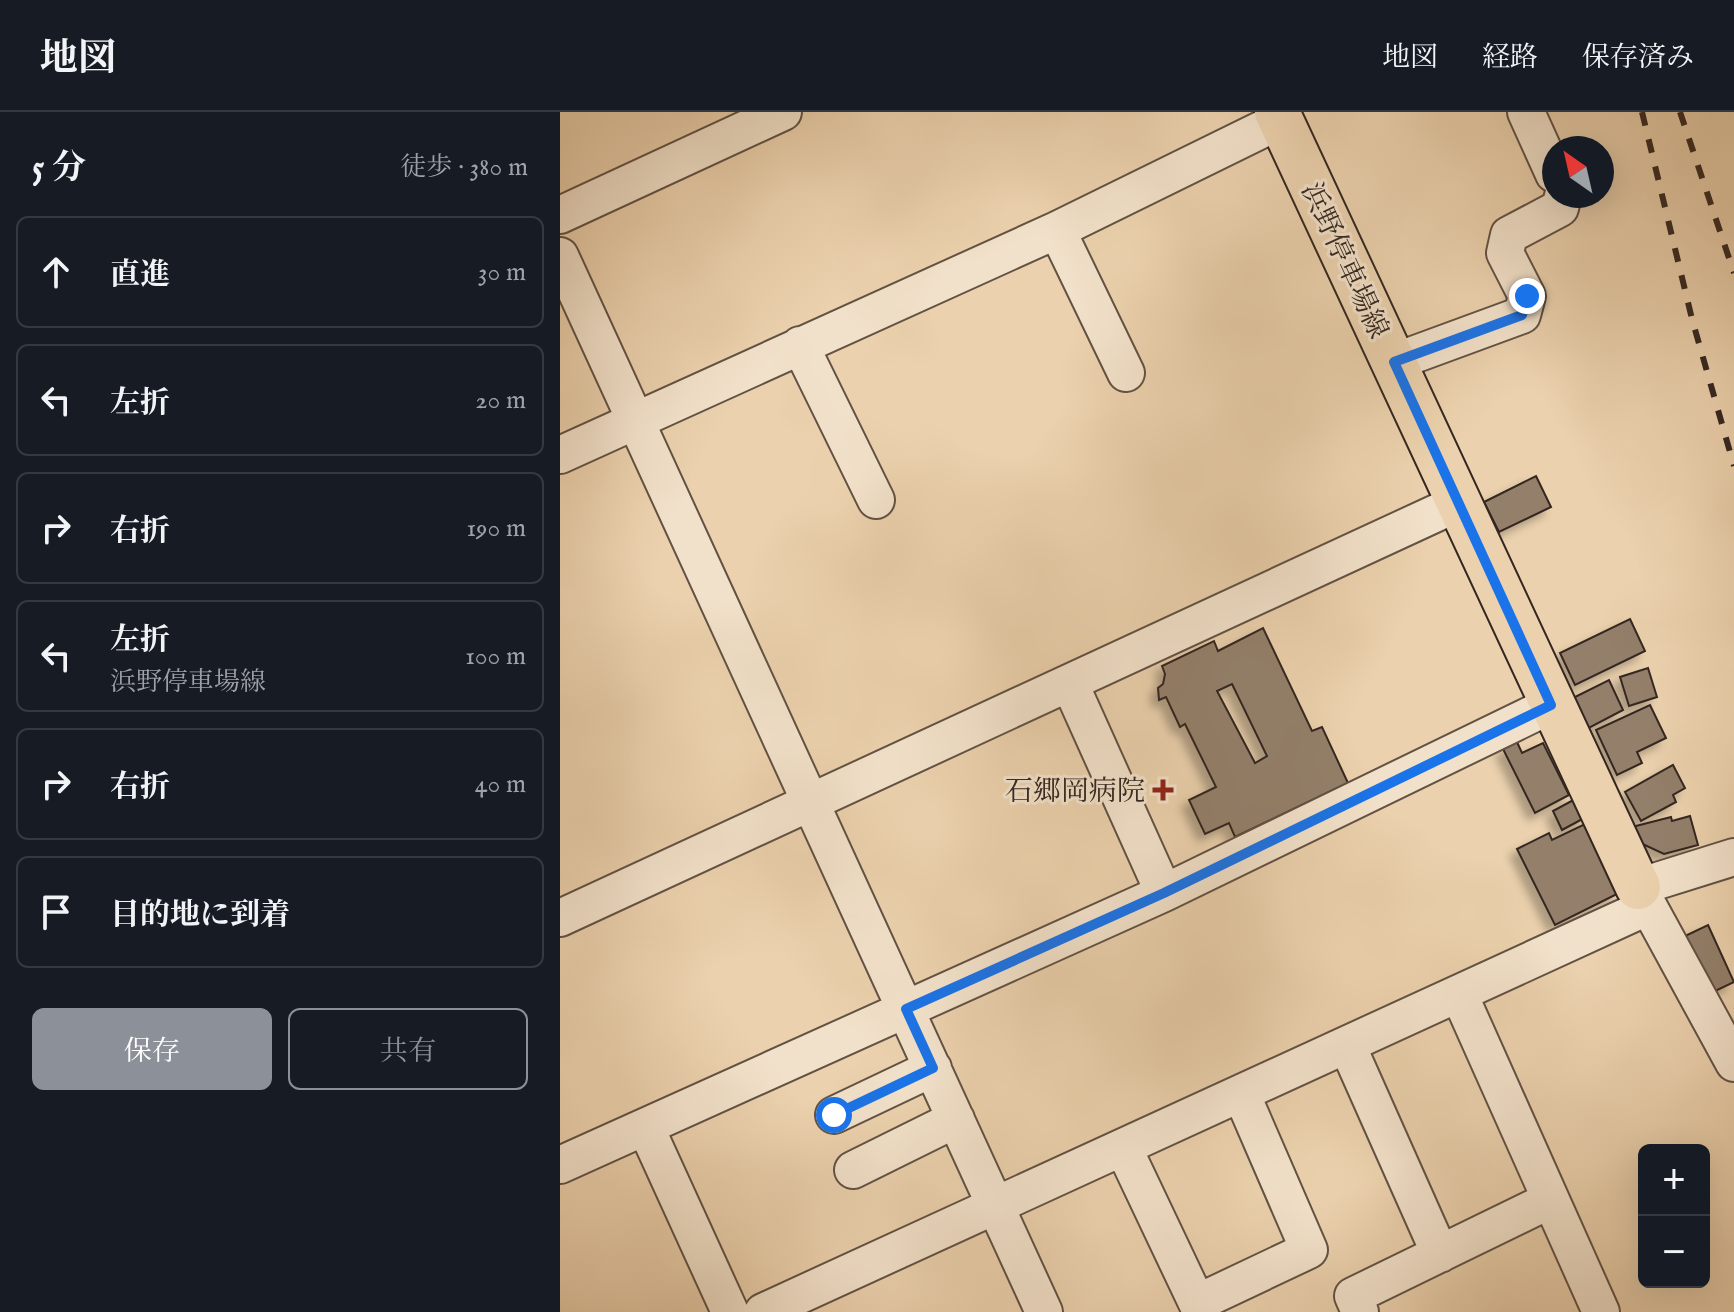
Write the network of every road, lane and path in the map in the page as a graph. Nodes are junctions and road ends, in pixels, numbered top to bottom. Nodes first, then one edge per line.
1 (783, 112) edge
2 (1526, 112) edge
3 (1279, 116) edge
4 (1542, 147) edge
5 (1560, 208) edge
6 (560, 215) edge
7 (1057, 230) junction
8 (560, 256) edge
9 (800, 345) junction
10 (1394, 362) junction
11 (1126, 373) dead end
12 (635, 420) junction
13 (560, 455) edge
14 (876, 500) dead end
15 (1458, 503) junction
16 (1070, 684) junction
17 (1551, 705) junction
18 (811, 802) junction
19 (1734, 857) edge
20 (1164, 893) junction
21 (1643, 897) junction
22 (560, 918) edge
23 (1459, 994) junction
24 (906, 1009) junction
25 (1347, 1045) junction
26 (1734, 1063) edge
27 (933, 1068) junction
28 (1241, 1093) junction
29 (834, 1115) dead end
30 (956, 1119) junction
31 (646, 1128) junction
32 (1123, 1147) junction
33 (560, 1165) edge
34 (853, 1170) dead end
35 (1550, 1200) junction
36 (996, 1207) junction
37 (1440, 1254) junction
38 (730, 1312) edge
39 (763, 1312) edge
40 (1044, 1312) edge
41 (1360, 1312) edge
42 (1601, 1312) edge

1 - 6 street
2 - 4 street
3 - 7 street
3 - 10 main road, 浜野停車場線
5 - 10 street
7 - 9 street
7 - 11 street
8 - 12 street
9 - 12 street
9 - 14 street
10 - 15 main road, 浜野停車場線
12 - 13 street
12 - 18 street
15 - 16 street
15 - 17 main road, 浜野停車場線
16 - 18 street
16 - 20 street
17 - 20 street
17 - 21 main road, 浜野停車場線
18 - 22 street
18 - 24 street
19 - 21 street
20 - 24 street
21 - 23 street
21 - 26 street
23 - 25 street
23 - 35 street
24 - 27 street
24 - 31 street
25 - 28 street
25 - 37 street
27 - 29 street
27 - 30 street
28 - 32 street
28 - 32 street
30 - 34 street
30 - 36 street
31 - 33 street
31 - 38 street
32 - 36 street
35 - 37 street
35 - 42 street
36 - 39 street
36 - 40 street
37 - 41 street

